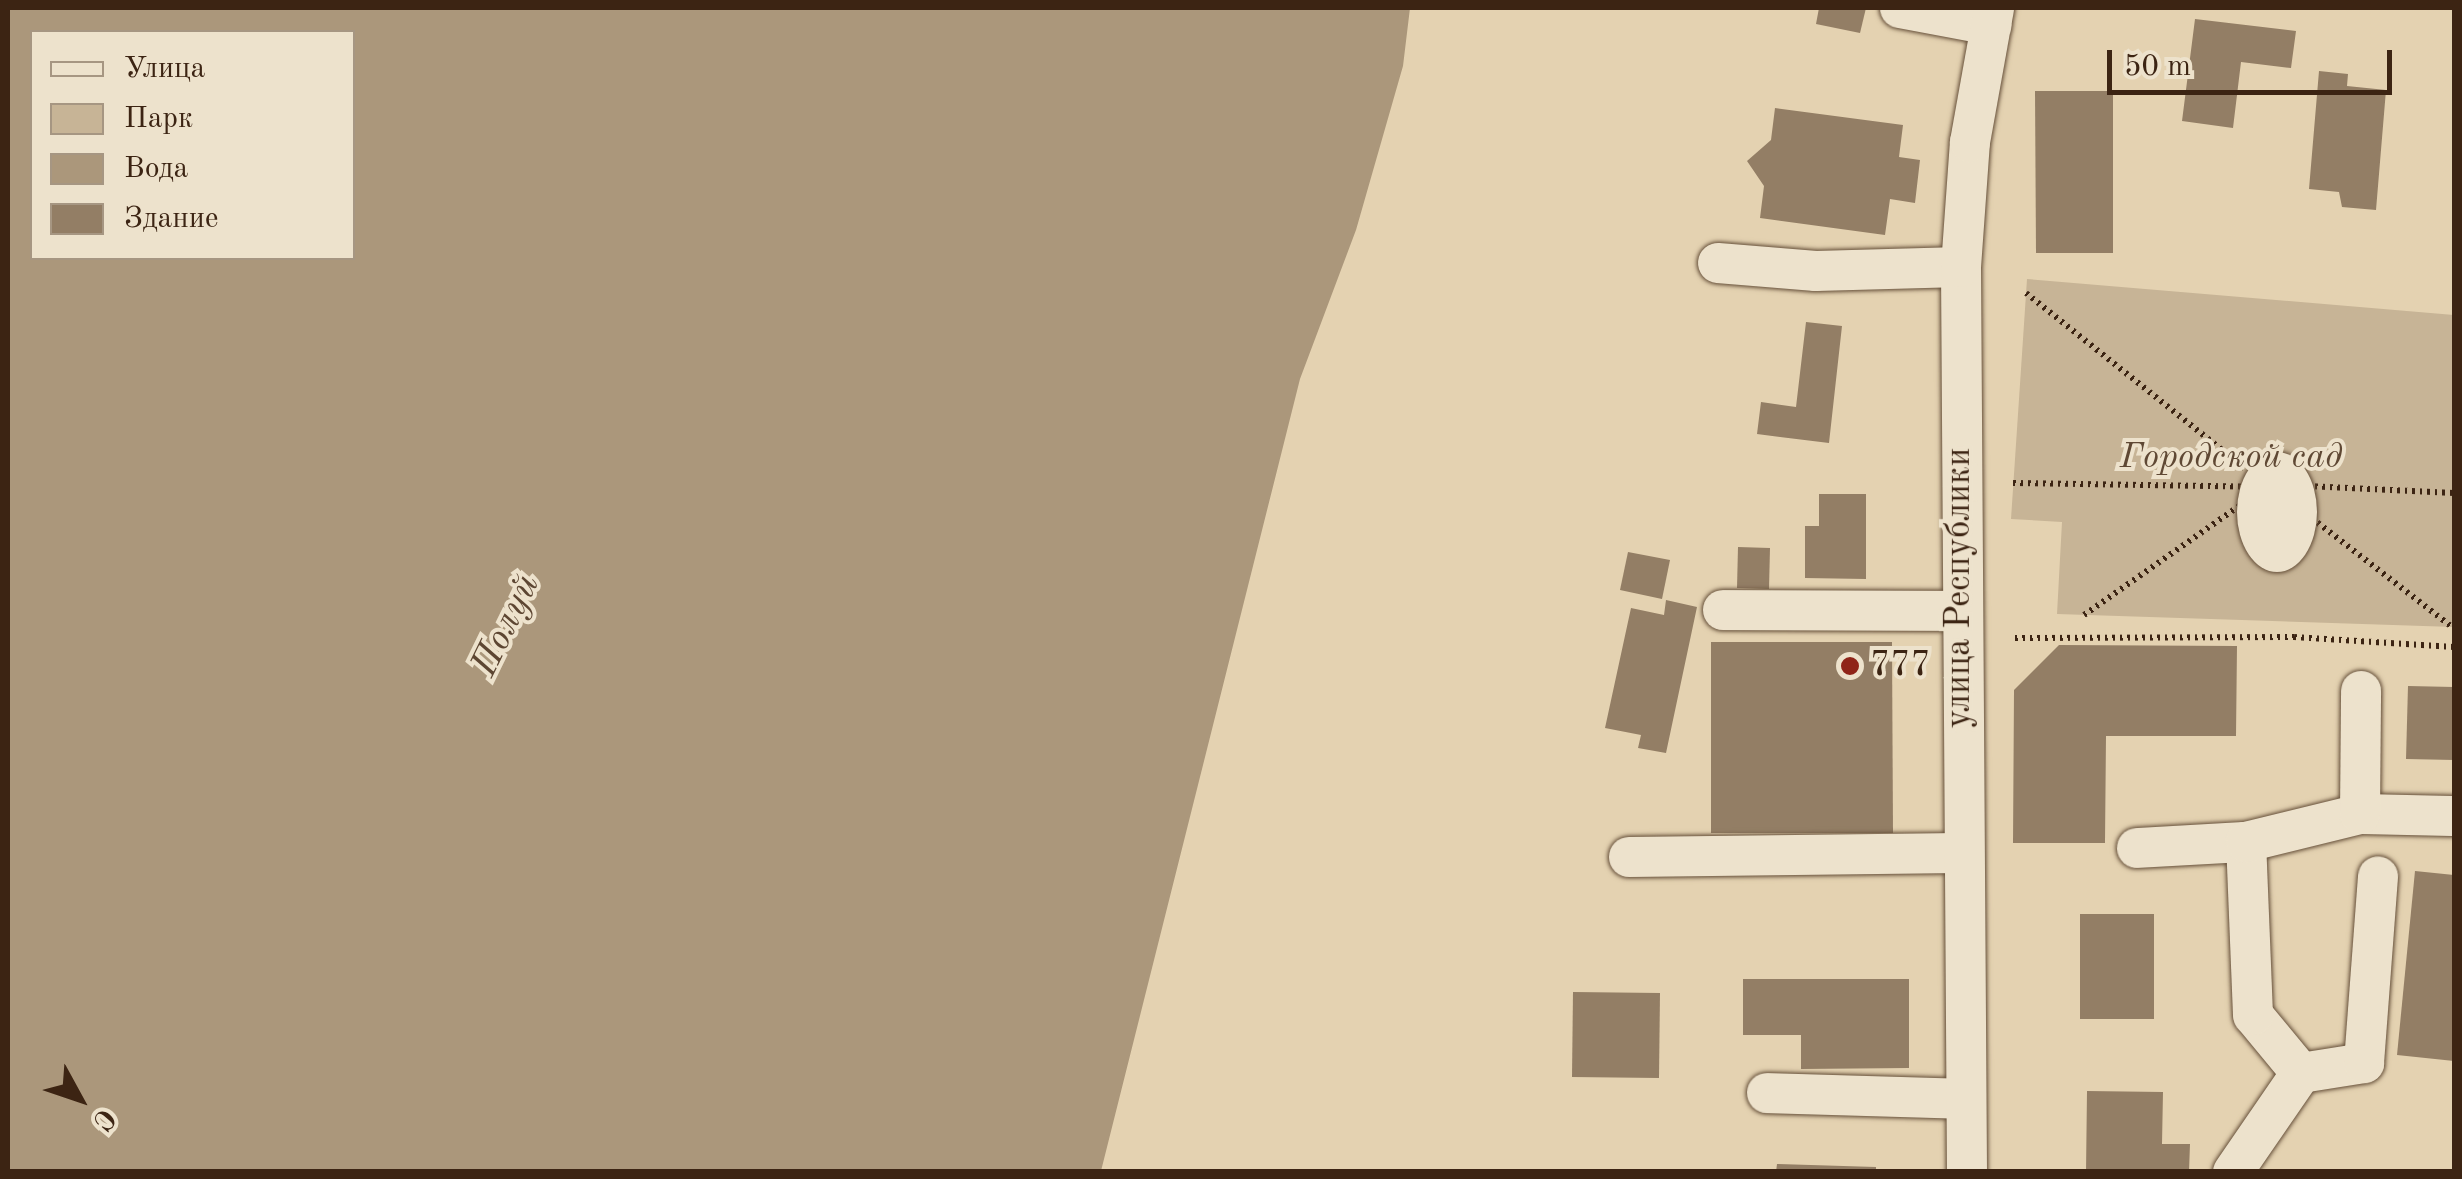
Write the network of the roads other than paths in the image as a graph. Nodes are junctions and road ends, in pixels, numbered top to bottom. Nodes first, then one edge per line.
1 (1900, 8) edge
2 (1993, 16) edge
3 (1718, 262) dead end
4 (1962, 268) junction
5 (1723, 610) dead end
6 (1960, 610) junction
7 (2361, 691) dead end
8 (2360, 814) junction
9 (2454, 816) edge
10 (2246, 842) junction
11 (2137, 848) dead end
12 (1962, 853) junction
13 (1629, 857) dead end
14 (2378, 877) dead end
15 (2301, 1072) junction
16 (1767, 1093) dead end
17 (1966, 1100) junction
18 (1967, 1172) edge
19 (2233, 1172) edge

1 - 2 street
2 - 4 street, улица Республики
3 - 4 street
4 - 6 street, улица Республики
5 - 6 street
6 - 12 street, улица Республики
7 - 8 street
8 - 9 street
8 - 10 street
10 - 11 street
10 - 15 street
12 - 13 street
12 - 17 street, улица Республики
14 - 15 street
15 - 19 street
16 - 17 street
17 - 18 street, улица Республики

